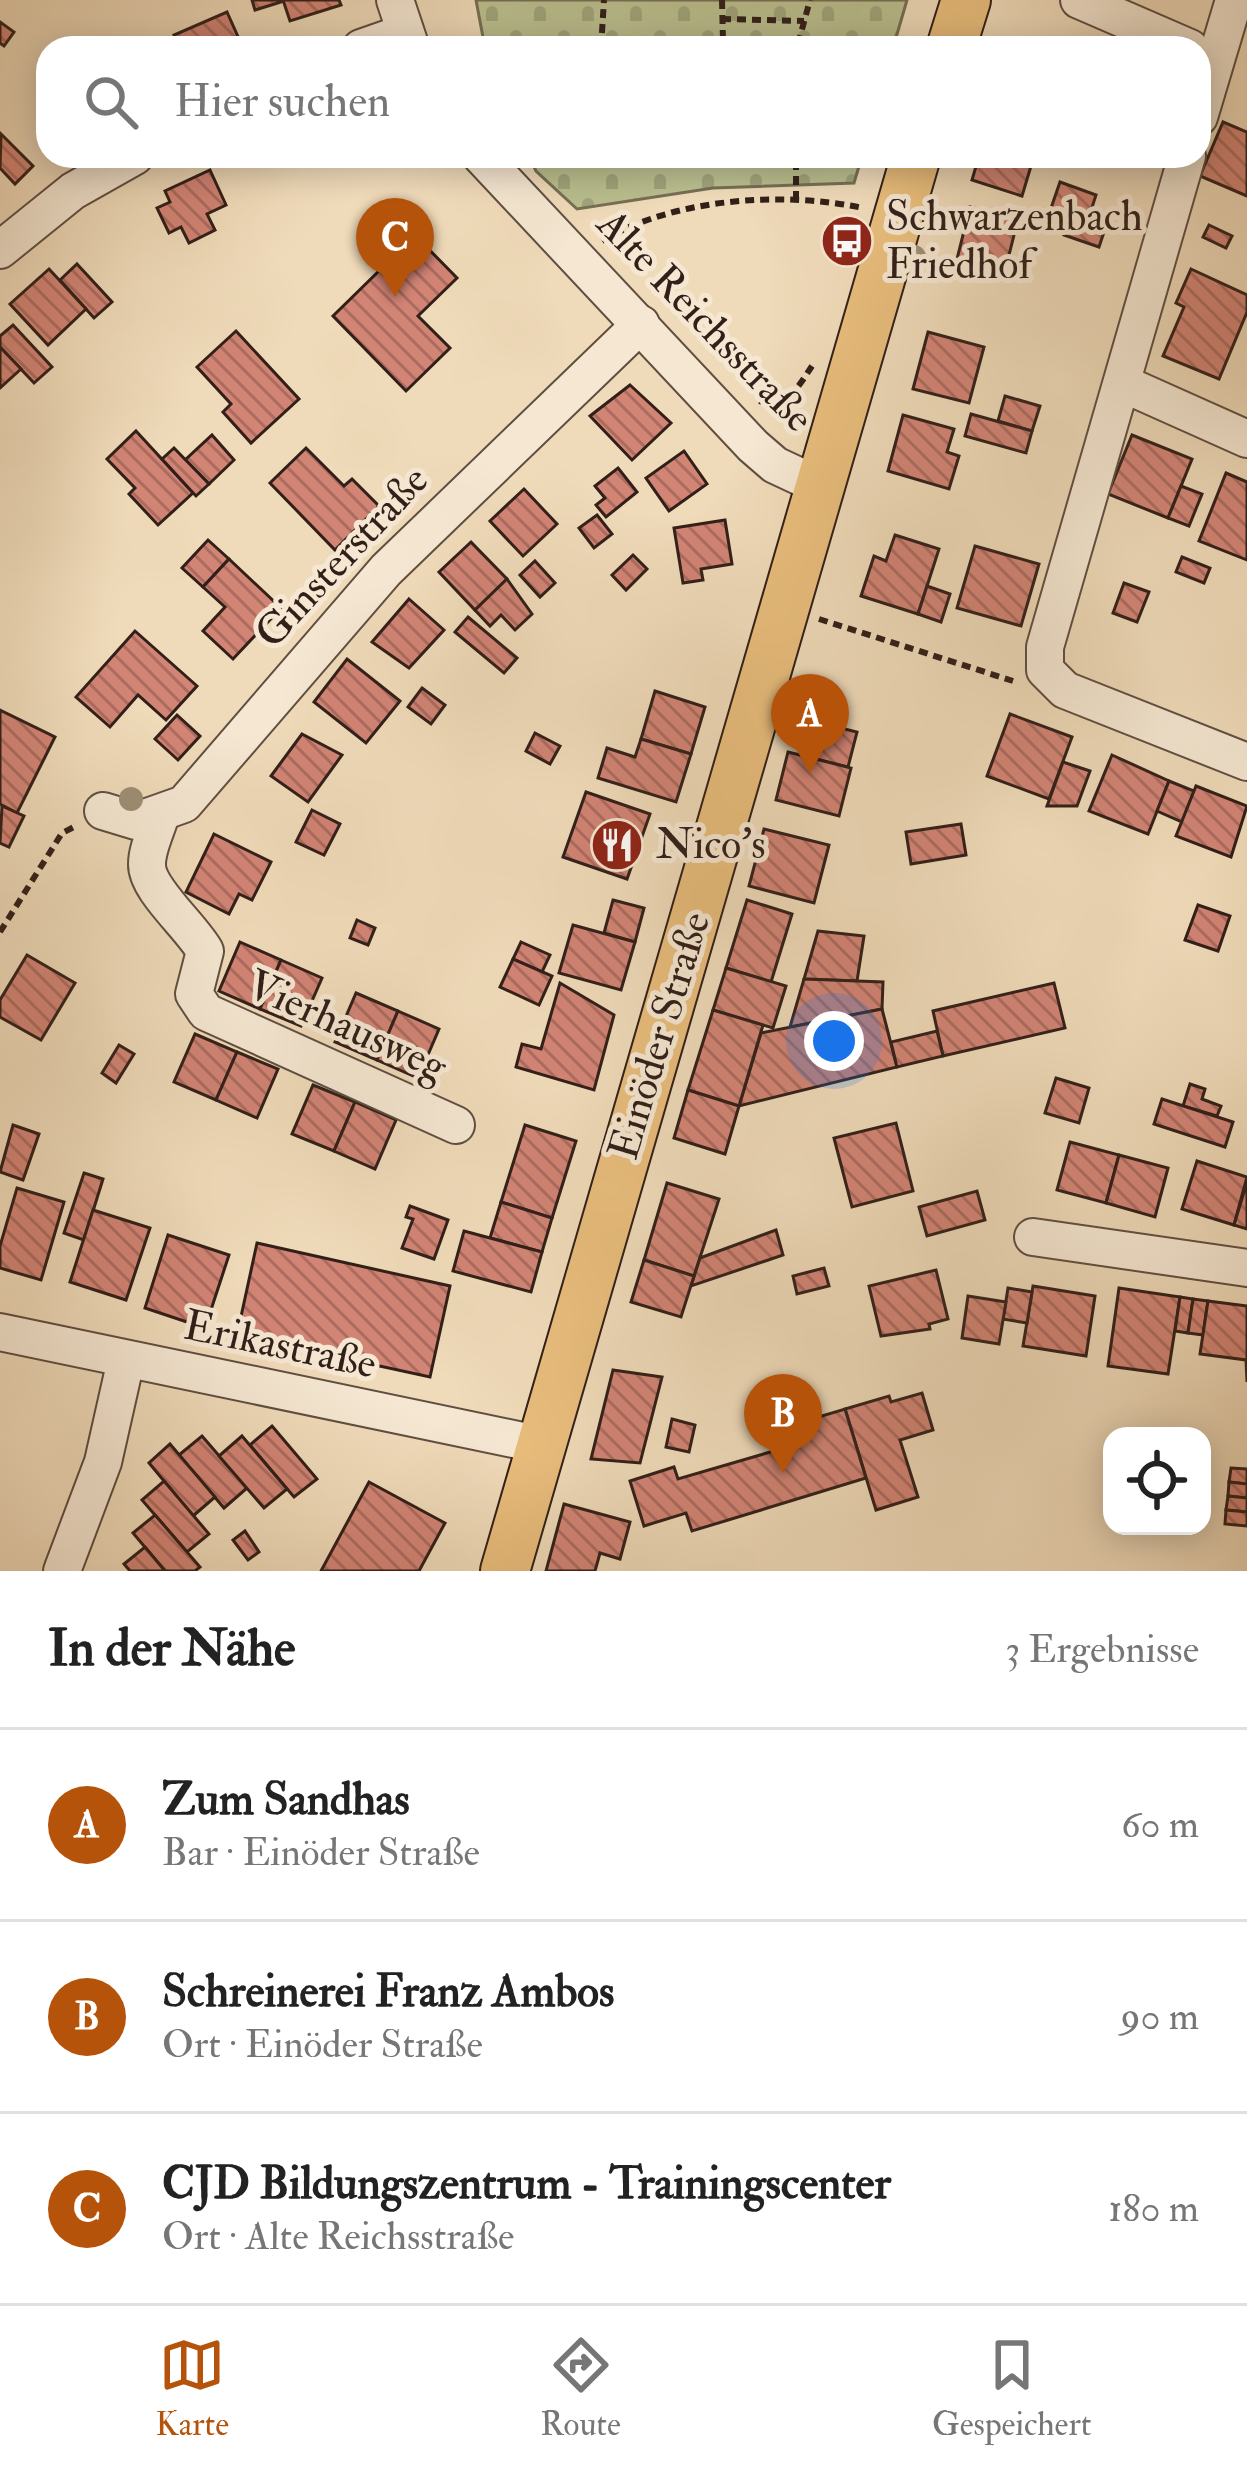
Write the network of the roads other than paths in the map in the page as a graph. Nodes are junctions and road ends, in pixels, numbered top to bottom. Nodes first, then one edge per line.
1 (966, 0) edge
2 (1078, 0) edge
3 (1234, 0) edge
4 (955, 36) edge
5 (1162, 36) edge
6 (1213, 58) edge
7 (114, 168) edge
8 (493, 168) edge
9 (912, 168) edge
10 (1184, 168) edge
11 (0, 250) edge
12 (641, 324) junction
13 (1124, 384) junction
14 (1247, 439) edge
15 (822, 487) junction
16 (1247, 762) edge
17 (103, 812) road end
18 (160, 817) junction
19 (456, 1125) dead end
20 (1033, 1238) dead end
21 (1247, 1268) edge
22 (0, 1332) edge
23 (127, 1360) junction
24 (542, 1445) junction
25 (62, 1571) edge
26 (506, 1571) edge

1 - 4 main road
2 - 5 street
3 - 6 street
7 - 11 street
8 - 12 street, Alte Reichsstraße
9 - 15 main road, Einöder Straße
10 - 13 street
12 - 15 street, Alte Reichsstraße
12 - 18 street, Ginsterstraße
13 - 14 street
13 - 16 street
15 - 24 main road, Einöder Straße
17 - 18 street
18 - 19 street, Vierhausweg
20 - 21 street
22 - 23 street, Erikastraße
23 - 24 street, Erikastraße
23 - 25 street
24 - 26 main road, Einöder Straße

